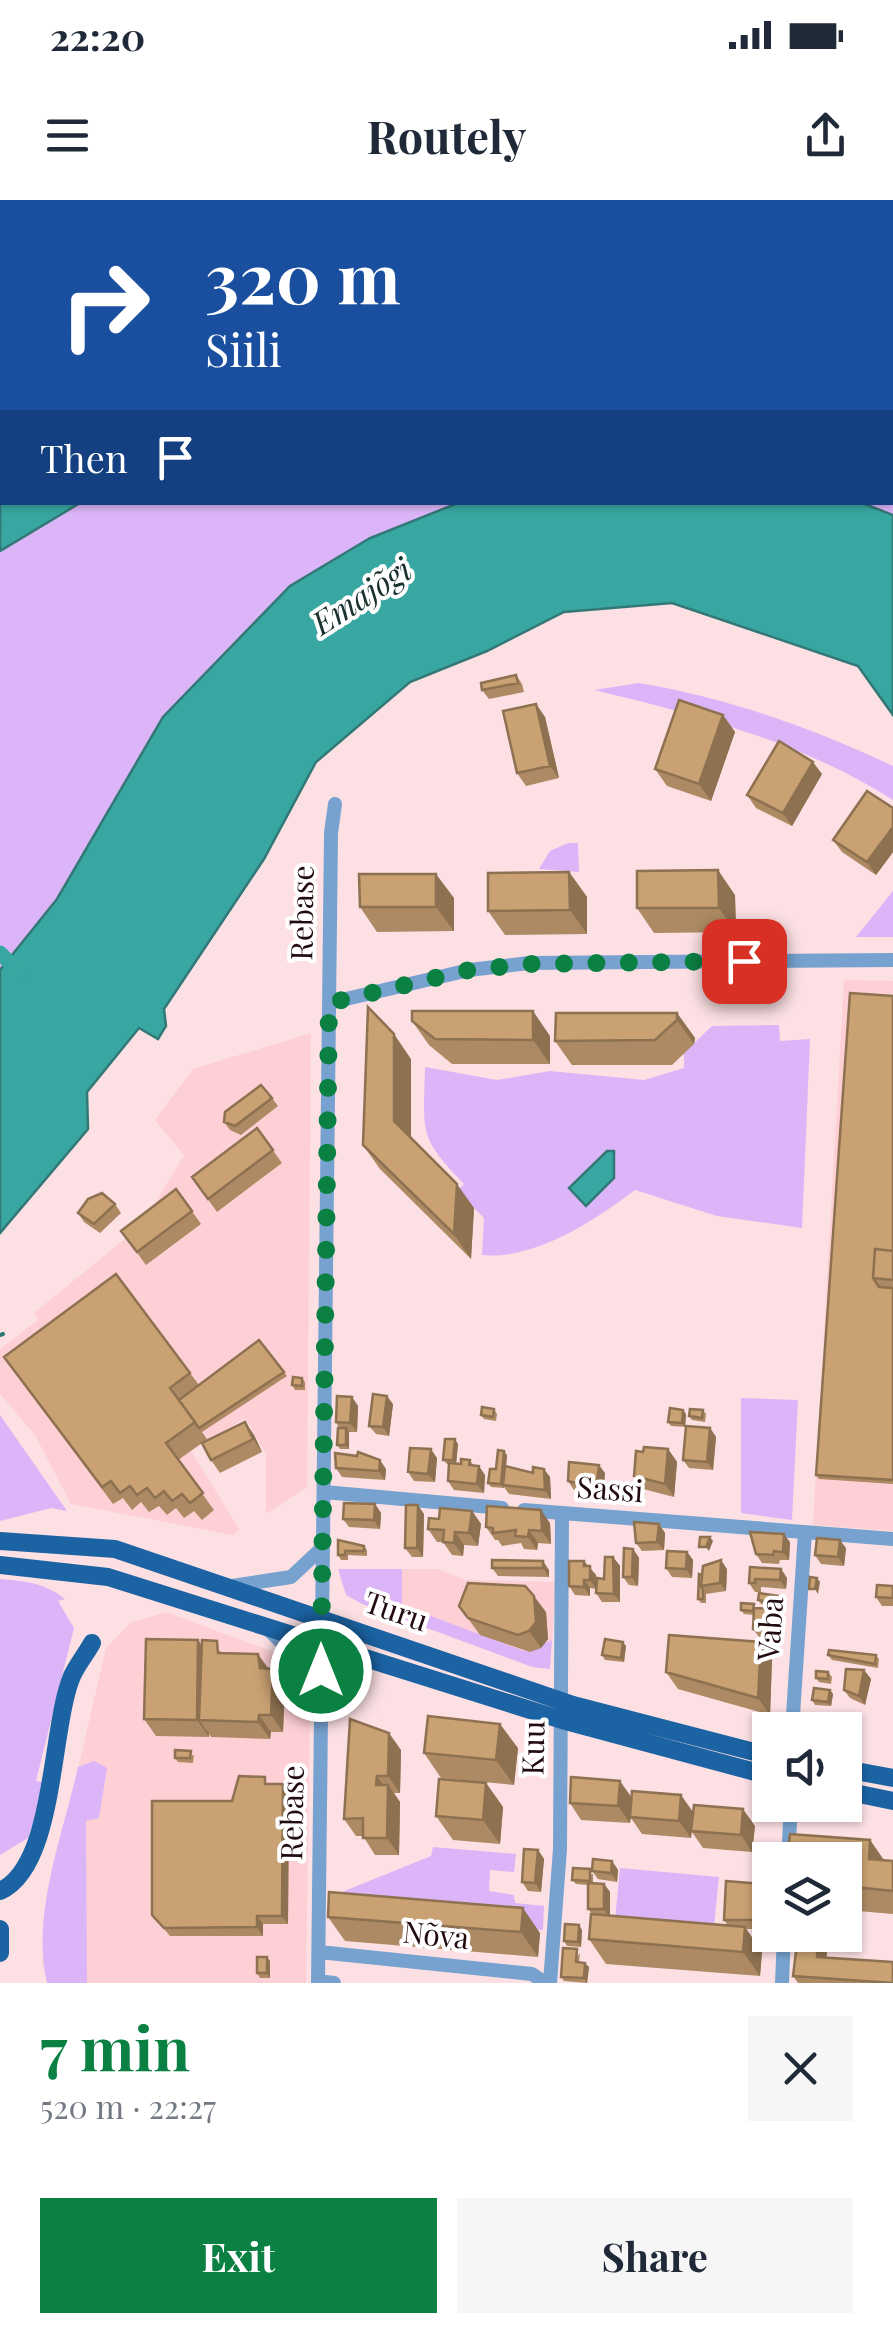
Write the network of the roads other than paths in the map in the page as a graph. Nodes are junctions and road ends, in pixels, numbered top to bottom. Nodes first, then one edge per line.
1 (335, 804) dead end
2 (893, 960) edge
3 (329, 1003) junction
4 (324, 1492) junction
5 (562, 1514) junction
6 (805, 1532) junction
7 (893, 1539) edge
8 (0, 1541) edge
9 (323, 1547) junction
10 (0, 1566) edge
11 (228, 1586) junction
12 (321, 1616) junction
13 (262, 1624) junction
14 (322, 1642) junction
15 (92, 1643) dead end
16 (352, 1652) junction
17 (321, 1669) junction
18 (322, 1691) junction
19 (562, 1700) junction
20 (793, 1712) edge
21 (562, 1720) junction
22 (752, 1751) edge
23 (752, 1771) edge
24 (862, 1773) edge
25 (893, 1778) edge
26 (862, 1795) edge
27 (893, 1801) edge
28 (0, 1891) edge
29 (0, 1929) edge
30 (319, 1952) junction
31 (783, 1952) edge
32 (0, 1953) edge
33 (324, 1982) edge
34 (547, 1983) edge
35 (782, 1983) edge

1 - 3 street, Rebase
2 - 3 street
3 - 4 street, Rebase
4 - 5 street, Sassi
4 - 9 street, Rebase
5 - 6 street, Sassi
5 - 19 street, Kuu
6 - 7 street, Sassi
6 - 20 street, Vaba
8 - 11 main road, Turu
9 - 11 street
9 - 12 street, Rebase
10 - 13 main road, Turu
11 - 12 main road, Turu
12 - 14 street, Rebase
12 - 19 main road, Turu
13 - 14 main road, Turu
13 - 18 street
14 - 16 main road, Turu
14 - 17 street, Rebase
15 - 28 main road
16 - 17 street
16 - 21 main road, Turu
17 - 18 street, Rebase
18 - 30 street, Rebase
19 - 21 street, Kuu
19 - 22 main road, Turu
21 - 23 main road, Turu
21 - 34 street, Kuu
24 - 25 main road
26 - 27 main road
29 - 32 main road
30 - 33 street, Rebase
30 - 34 street, Nõva
31 - 35 street

